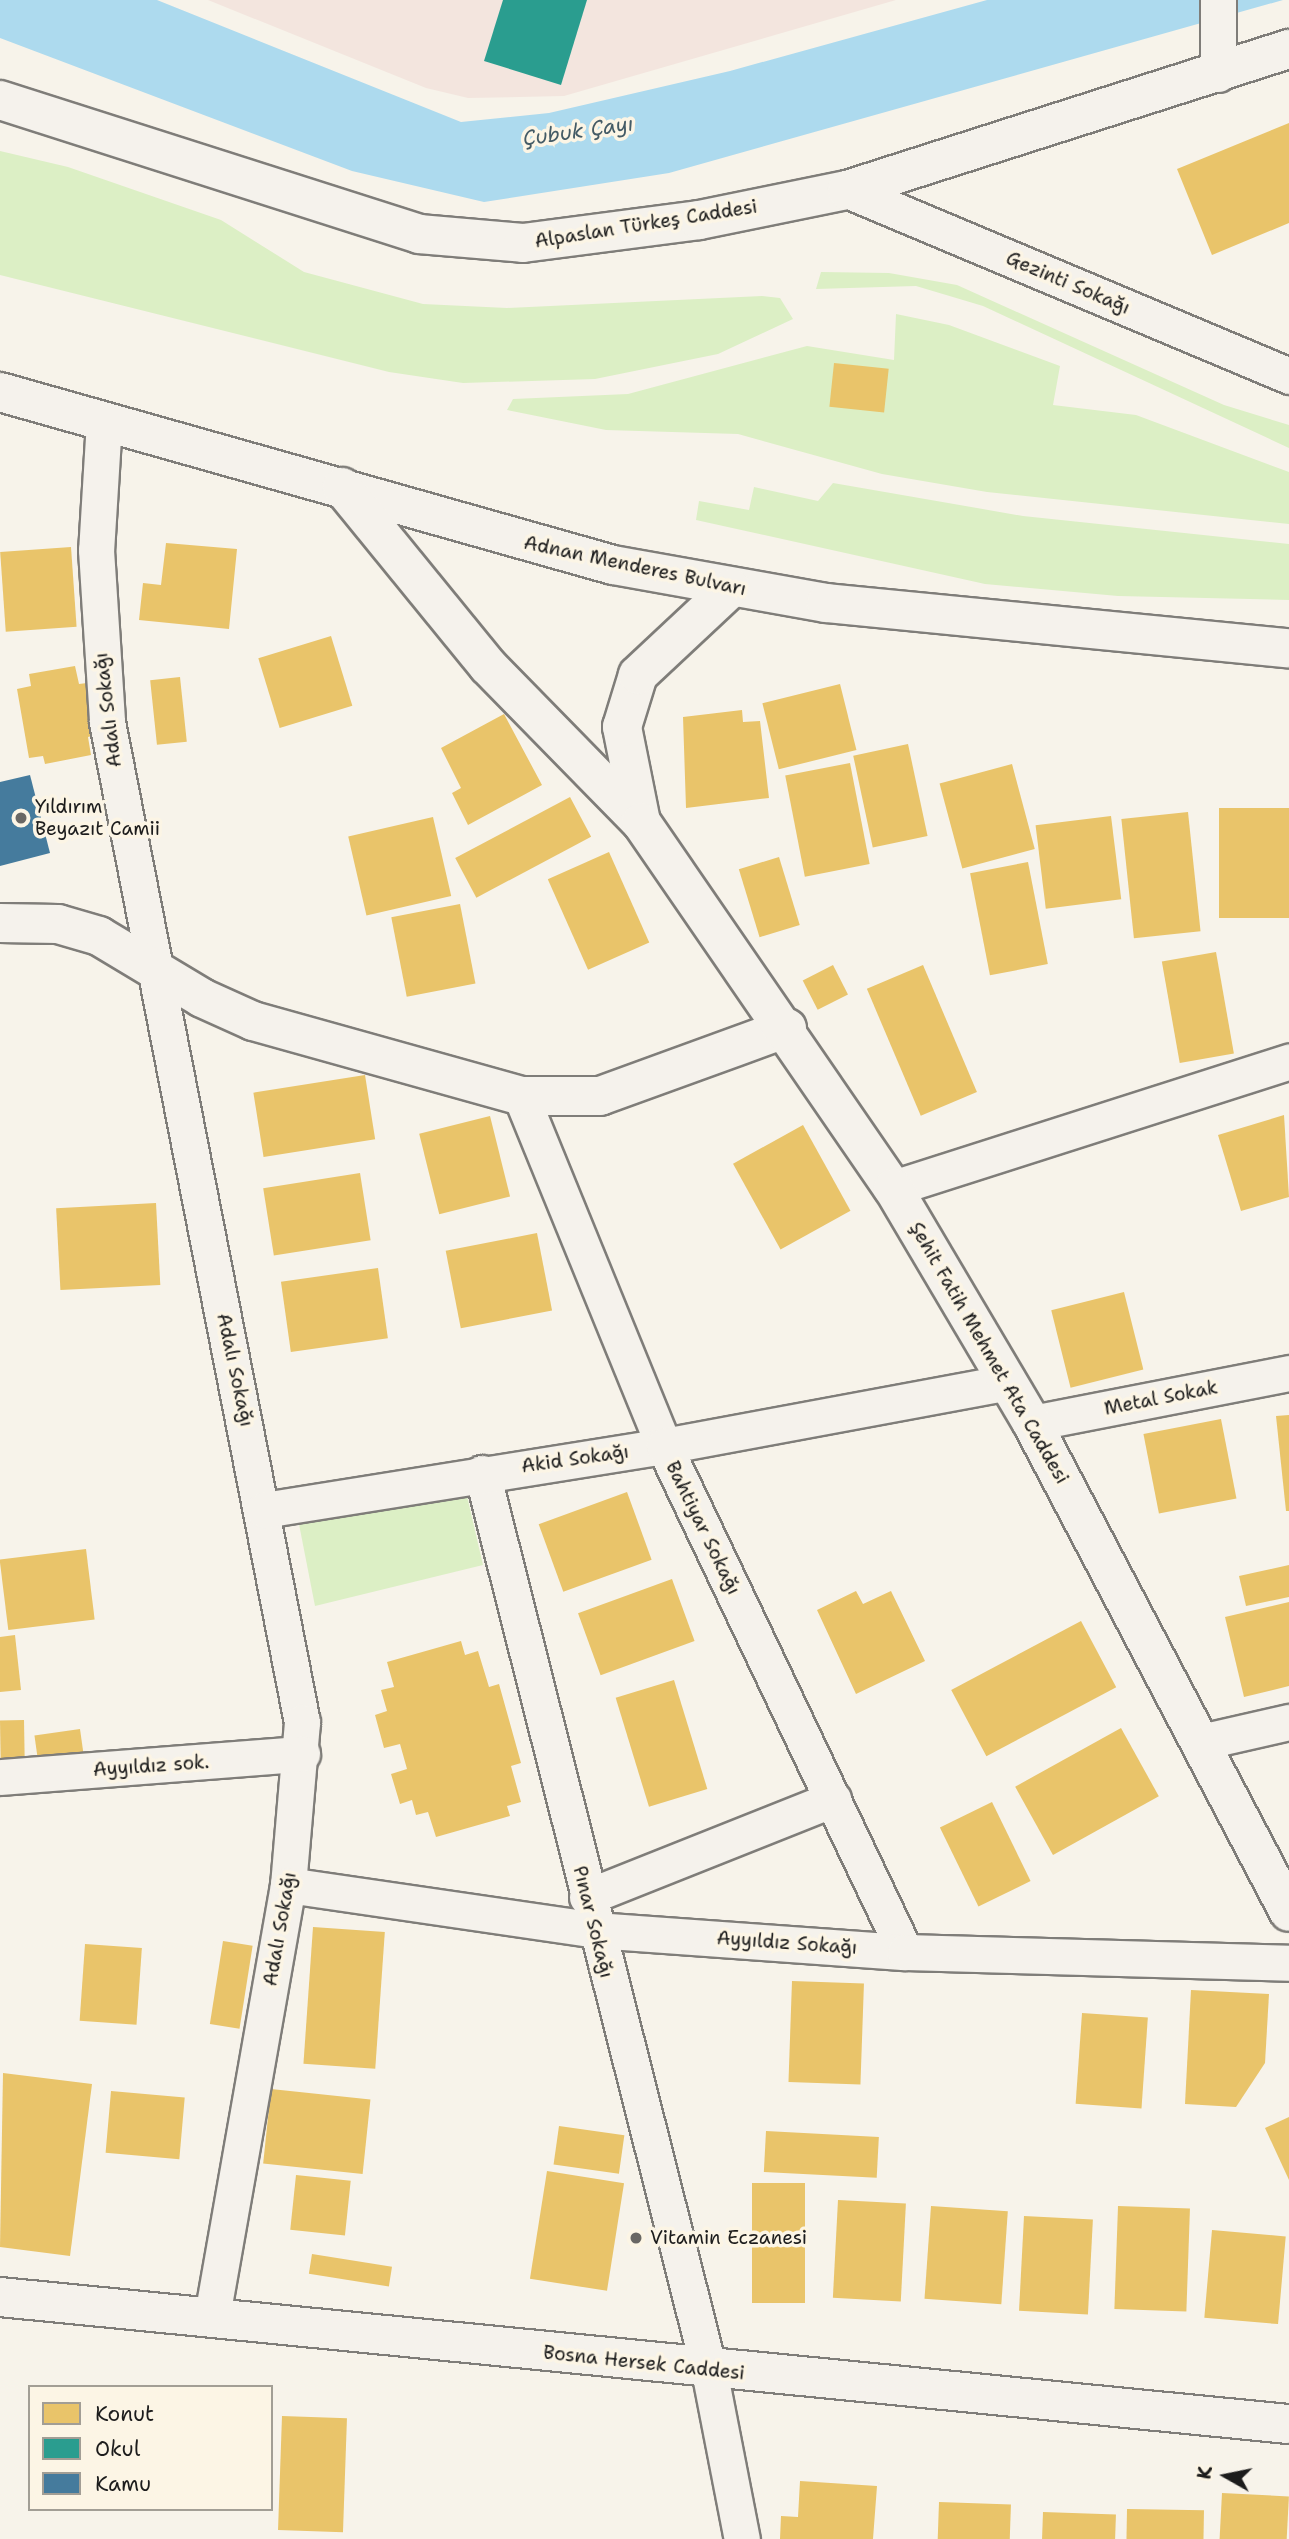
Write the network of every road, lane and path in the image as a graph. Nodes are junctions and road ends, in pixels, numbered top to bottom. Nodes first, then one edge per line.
1 (1218, 14) edge
2 (1289, 48) edge
3 (1218, 74) junction
4 (0, 100) edge
5 (847, 190) junction
6 (1289, 376) edge
7 (0, 392) edge
8 (104, 421) junction
9 (342, 487) junction
10 (731, 588) junction
11 (1289, 648) edge
12 (641, 822) junction
13 (0, 923) edge
14 (151, 964) junction
15 (787, 1028) junction
16 (1289, 1062) edge
17 (521, 1096) junction
18 (893, 1188) junction
19 (1289, 1373) edge
20 (1008, 1382) junction
21 (1032, 1423) junction
22 (664, 1446) junction
23 (482, 1473) junction
24 (264, 1510) junction
25 (1289, 1722) edge
26 (1201, 1742) junction
27 (302, 1754) junction
28 (0, 1777) edge
29 (833, 1799) junction
30 (288, 1885) junction
31 (586, 1897) junction
32 (1289, 1912) edge
33 (595, 1930) junction
34 (905, 1952) junction
35 (1289, 1963) edge
36 (0, 2297) edge
37 (212, 2318) junction
38 (709, 2370) junction
39 (1289, 2424) edge
40 (742, 2539) edge

1 - 3 street
2 - 3 main road, Alpaslan Türkeş Caddesi
3 - 5 main road, Alpaslan Türkeş Caddesi
4 - 5 main road, Alpaslan Türkeş Caddesi
5 - 6 street, Gezinti Sokağı
7 - 8 main road, Adnan Menderes Bulvarı
8 - 9 main road, Adnan Menderes Bulvarı
8 - 14 street, Adalı Sokağı
9 - 10 main road, Adnan Menderes Bulvarı
9 - 12 main road, Şehit Fatih Mehmet Ata Caddesi
10 - 11 main road, Adnan Menderes Bulvarı
10 - 12 main road, Şehit Fatih Mehmet Ata Caddesi
12 - 15 main road, Şehit Fatih Mehmet Ata Caddesi
13 - 14 main road
14 - 17 main road
14 - 24 street, Adalı Sokağı
15 - 17 main road
15 - 18 main road, Şehit Fatih Mehmet Ata Caddesi
16 - 18 street
17 - 22 street, Bahtiyar Sokağı
18 - 20 main road, Şehit Fatih Mehmet Ata Caddesi
19 - 21 street, Metal Sokak
20 - 21 main road, Şehit Fatih Mehmet Ata Caddesi
20 - 22 street, Akid Sokağı
21 - 26 main road, Şehit Fatih Mehmet Ata Caddesi
22 - 23 street, Akid Sokağı
22 - 29 street, Bahtiyar Sokağı
23 - 24 street, Akid Sokağı
23 - 31 street, Pınar Sokağı
24 - 27 street, Adalı Sokağı
25 - 26 street
26 - 32 main road, Şehit Fatih Mehmet Ata Caddesi
27 - 28 street, Ayyıldız sok.
27 - 30 street, Adalı Sokağı
29 - 31 street
29 - 34 street, Bahtiyar Sokağı
30 - 33 street, Ayyıldız Sokağı
30 - 37 street, Adalı Sokağı
31 - 33 street, Pınar Sokağı
33 - 34 street, Ayyıldız Sokağı
33 - 38 street, Pınar Sokağı
34 - 35 street, Ayyıldız Sokağı
36 - 37 main road, Bosna Hersek Caddesi
37 - 38 main road, Bosna Hersek Caddesi
38 - 39 main road, Bosna Hersek Caddesi
38 - 40 street, Pınar Sokağı

